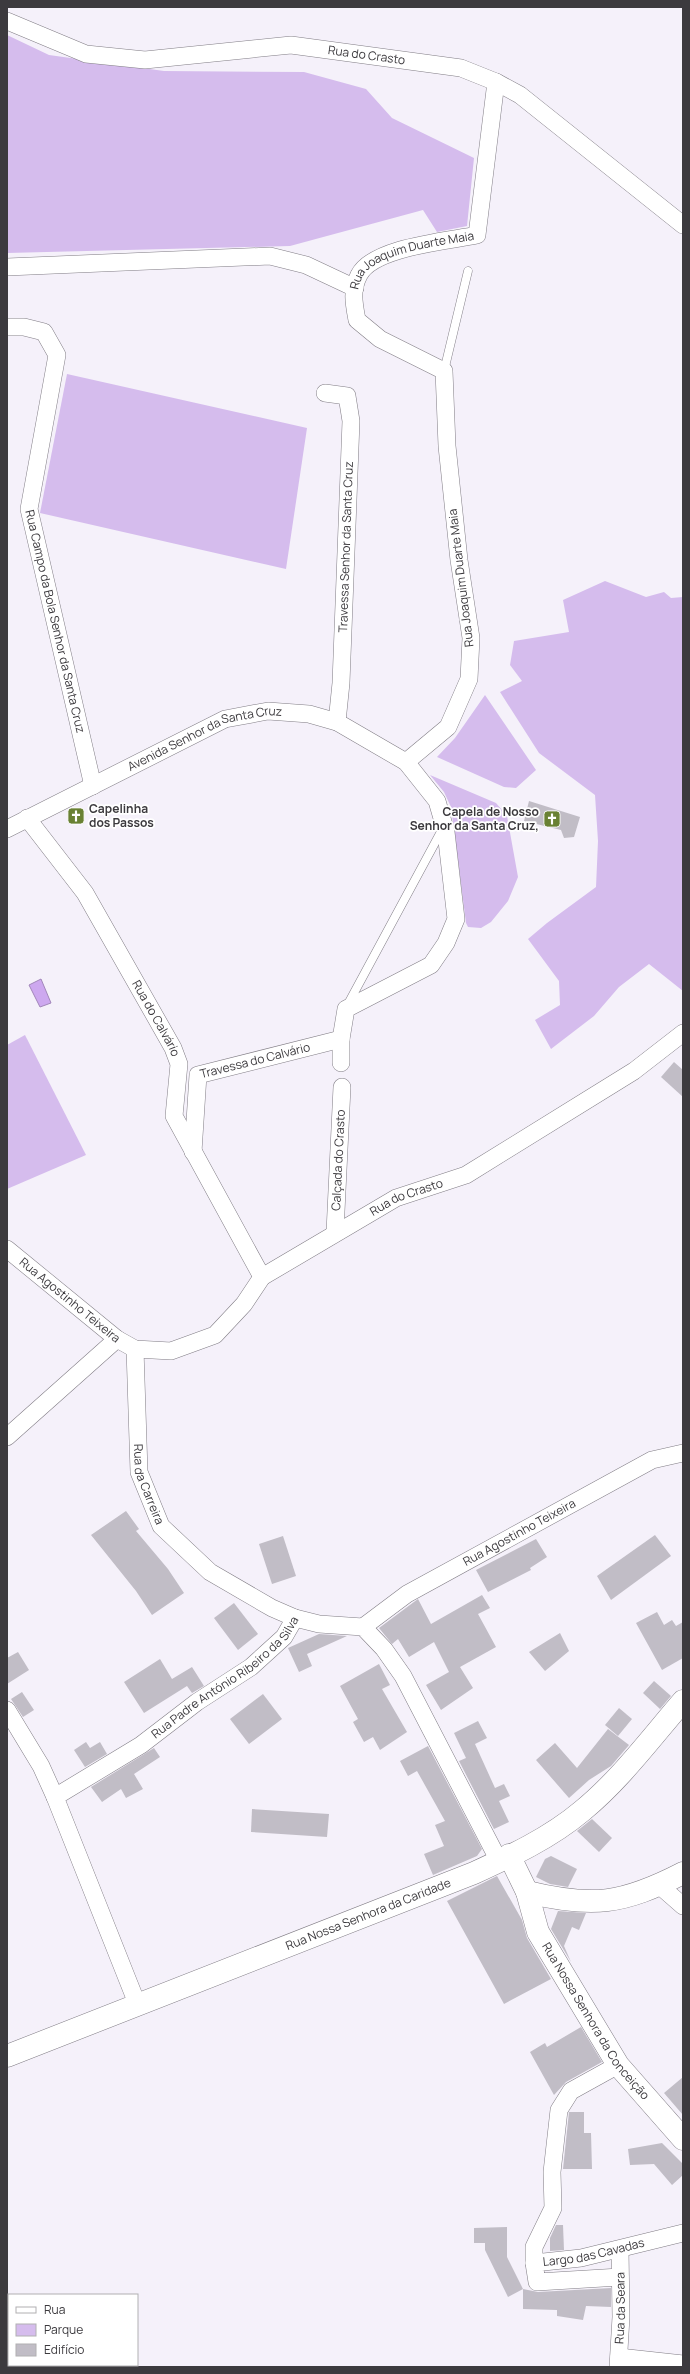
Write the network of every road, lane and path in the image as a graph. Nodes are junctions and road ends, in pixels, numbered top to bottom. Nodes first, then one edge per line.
1 (7, 21) edge
2 (496, 82) junction
3 (683, 225) edge
4 (7, 267) edge
5 (468, 271) dead end
6 (355, 288) junction
7 (7, 327) edge
8 (444, 371) junction
9 (325, 393) dead end
10 (337, 722) junction
11 (406, 762) junction
12 (93, 786) junction
13 (28, 818) junction
14 (444, 825) junction
15 (7, 829) edge
16 (346, 1009) junction
17 (683, 1033) edge
18 (341, 1039) junction
19 (341, 1063) dead end
20 (342, 1087) dead end
21 (193, 1152) junction
22 (335, 1232) junction
23 (7, 1249) edge
24 (262, 1277) junction
25 (118, 1339) junction
26 (135, 1350) junction
27 (7, 1436) edge
28 (683, 1453) edge
29 (295, 1618) junction
30 (363, 1627) junction
31 (683, 1701) edge
32 (7, 1710) edge
33 (54, 1797) junction
34 (504, 1858) junction
35 (683, 1873) edge
36 (659, 1885) junction
37 (528, 1892) junction
38 (683, 1906) edge
39 (138, 2006) junction
40 (7, 2056) edge
41 (618, 2065) junction
42 (683, 2139) edge
43 (683, 2233) edge
44 (620, 2249) junction
45 (534, 2263) junction
46 (620, 2277) junction
47 (618, 2362) edge
48 (683, 2364) edge

1 - 2 street, Rua do Crasto
2 - 3 street, Rua do Crasto
2 - 6 street, Rua Joaquim Duarte Maia
4 - 6 street
5 - 8 lane, Rua Joaquim Duarte Maia
6 - 8 street, Rua Joaquim Duarte Maia
7 - 12 street, Rua Campo da Bola Senhor da Santa Cruz
8 - 11 street, Rua Joaquim Duarte Maia
9 - 10 street, Travessa Senhor da Santa Cruz
10 - 11 street, Avenida Senhor da Santa Cruz
10 - 12 street, Avenida Senhor da Santa Cruz
11 - 14 street
12 - 13 street, Avenida Senhor da Santa Cruz
13 - 15 street, Avenida Senhor da Santa Cruz
13 - 21 street, Rua do Calvário
14 - 16 lane
14 - 16 street
16 - 18 street
17 - 22 street, Rua do Crasto
18 - 19 street
18 - 21 street, Travessa do Calvário
20 - 22 street, Calçada do Crasto
21 - 24 street, Rua do Calvário
22 - 24 street, Rua do Crasto
23 - 25 street, Rua Agostinho Teixeira
24 - 26 street, Rua do Crasto
25 - 26 street, Rua Agostinho Teixeira
25 - 27 street
26 - 29 street, Rua da Carreira
28 - 30 street, Rua Agostinho Teixeira
29 - 30 street, Rua Padre António Ribeiro da Silva
29 - 33 street, Rua Padre António Ribeiro da Silva
30 - 34 street
31 - 34 street, Rua Nossa Senhora da Caridade
32 - 33 street
33 - 39 street
34 - 37 street, Rua Nossa Senhora da Conceição
34 - 39 street, Rua Nossa Senhora da Caridade
35 - 36 street
36 - 37 street
36 - 38 street
37 - 41 street, Rua Nossa Senhora da Conceição
39 - 40 street, Rua Nossa Senhora da Caridade
41 - 42 street, Rua Nossa Senhora da Conceição
41 - 45 street
43 - 44 street, Largo das Cavadas
44 - 45 street, Largo das Cavadas
44 - 46 street, Rua da Seara
45 - 46 street, Largo das Cavadas
46 - 47 street, Rua da Seara
47 - 48 street

